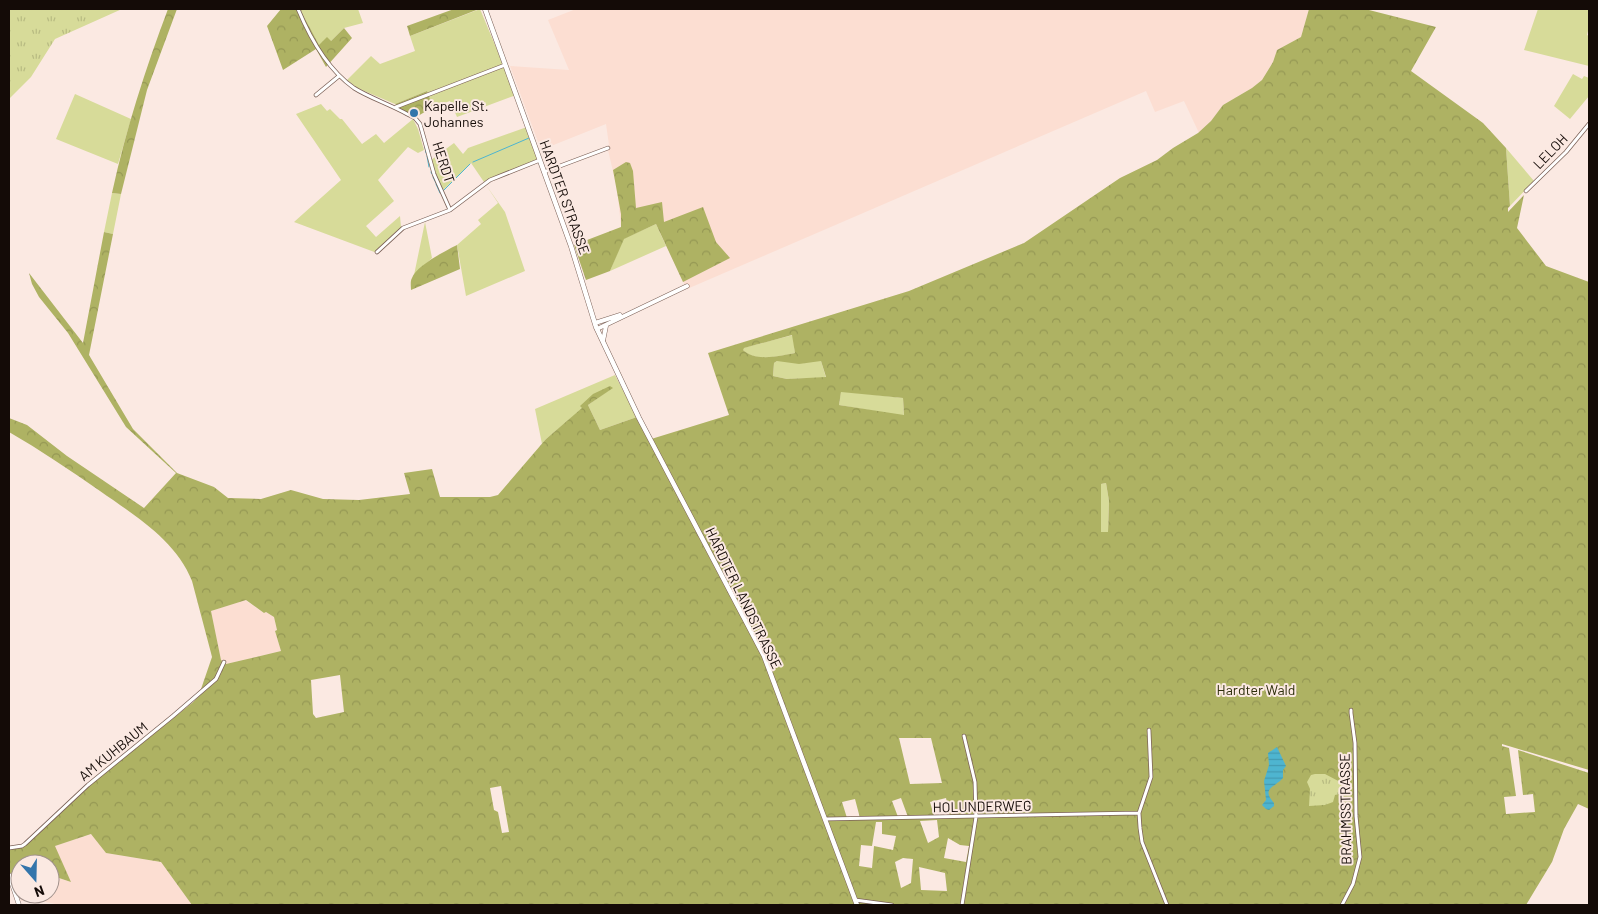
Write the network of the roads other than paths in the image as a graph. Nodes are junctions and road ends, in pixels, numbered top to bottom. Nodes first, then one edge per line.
1 (298, 9) edge
2 (485, 9) edge
3 (505, 65) junction
4 (339, 76) junction
5 (316, 94) dead end
6 (396, 107) junction
7 (1589, 124) edge
8 (608, 148) dead end
9 (540, 160) junction
10 (544, 172) junction
11 (1526, 191) dead end
12 (450, 210) junction
13 (377, 252) dead end
14 (687, 286) dead end
15 (627, 313) junction
16 (606, 325) junction
17 (596, 326) junction
18 (603, 343) junction
19 (626, 392) joint
20 (224, 662) dead end
21 (1351, 710) dead end
22 (1148, 730) dead end
23 (964, 736) dead end
24 (1139, 814) junction
25 (976, 817) junction
26 (825, 819) junction
27 (9, 848) edge
28 (9, 875) edge
29 (855, 900) junction
30 (19, 905) edge
31 (857, 905) edge
32 (892, 905) edge
33 (962, 905) edge
34 (1167, 905) edge
35 (1342, 905) edge

1 - 4 street, HERDT
2 - 3 main road, HARDTER STRASSE
3 - 6 street
3 - 9 main road, HARDTER STRASSE
4 - 5 street
4 - 6 street, HERDT
6 - 12 street, HERDT
7 - 11 street, LELOH
8 - 10 street
9 - 10 main road, HARDTER STRASSE
9 - 12 street, HERDT
10 - 17 main road, HARDTER STRASSE
12 - 13 street, HERDT
14 - 15 street
15 - 16 street
15 - 17 street
16 - 17 street
16 - 18 street
17 - 18 main road, HARDTER STRASSE
18 - 19 main road, HARDTER STRASSE
19 - 26 main road, HARDTER LANDSTRASSE
20 - 27 street, AM KUHBAUM
21 - 35 street, BRAHMSSTRASSE
22 - 24 street
23 - 25 street
24 - 25 street, HOLUNDERWEG
24 - 34 street
25 - 26 street, HOLUNDERWEG
25 - 33 street
26 - 29 main road, HARDTER LANDSTRASSE
28 - 30 street
29 - 31 main road, HARDTER LANDSTRASSE
29 - 32 street

